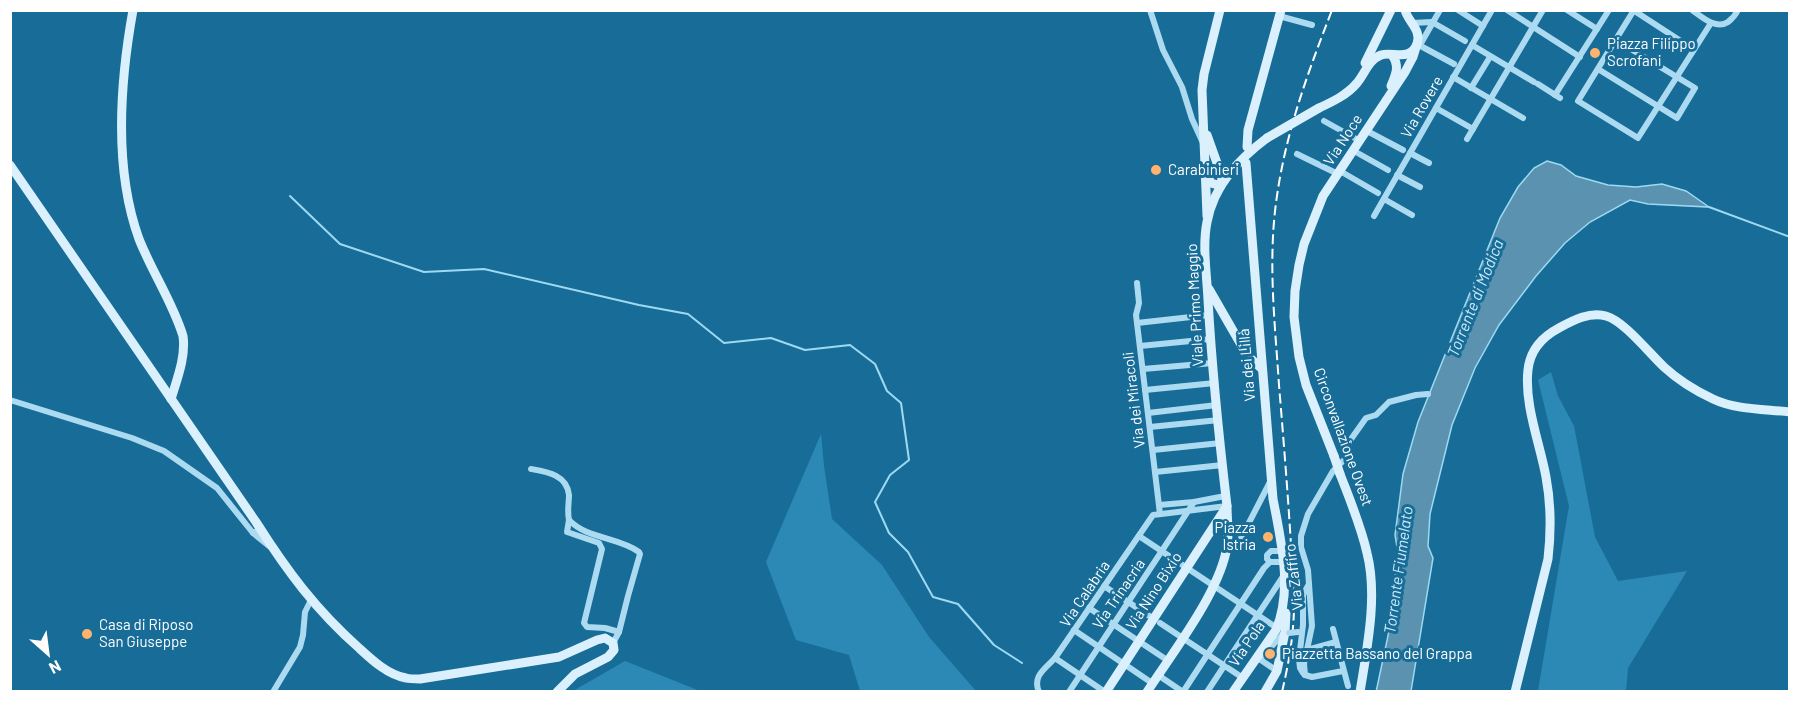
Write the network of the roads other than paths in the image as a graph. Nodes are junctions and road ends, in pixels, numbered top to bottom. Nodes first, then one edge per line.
1 (133, 10) edge
2 (1149, 10) edge
3 (1220, 10) edge
4 (1391, 10) edge
5 (1404, 10) edge
6 (1440, 10) edge
7 (1458, 10) edge
8 (1492, 10) edge
9 (1507, 10) edge
10 (1543, 10) edge
11 (1567, 10) edge
12 (1609, 10) edge
13 (1692, 10) edge
14 (1738, 10) edge
15 (1635, 12) edge
16 (1278, 13) edge
17 (1411, 22) junction
18 (1432, 22) junction
19 (1711, 23) junction
20 (1312, 25) dead end
21 (1484, 26) junction
22 (1533, 27) junction
23 (1594, 27) junction
24 (1383, 29) junction
25 (1465, 41) dead end
26 (1619, 41) junction
27 (1418, 44) junction
28 (1472, 45) junction
29 (1693, 49) junction
30 (1392, 54) junction
31 (1490, 57) junction
32 (1580, 57) junction
33 (1454, 64) dead end
34 (1509, 68) junction
35 (1600, 71) junction
36 (1453, 77) junction
37 (1676, 77) junction
38 (1471, 88) junction
39 (1348, 90) junction
40 (1386, 99) junction
41 (1490, 100) junction
42 (1657, 106) junction
43 (1436, 108) junction
44 (1523, 118) dead end
45 (1324, 121) dead end
46 (1473, 129) junction
47 (1367, 131) junction
48 (1467, 139) dead end
49 (1360, 141) junction
50 (1247, 147) dead end
51 (1209, 148) junction
52 (1403, 150) dead end
53 (1354, 151) junction
54 (1410, 153) junction
55 (1297, 154) dead end
56 (1241, 163) junction
57 (1429, 163) dead end
58 (10, 165) edge
59 (1388, 170) dead end
60 (1205, 172) junction
61 (1339, 173) junction
62 (1398, 175) junction
63 (1221, 186) junction
64 (1420, 187) dead end
65 (1378, 193) dead end
66 (1323, 196) joint
67 (1384, 199) junction
68 (1412, 215) dead end
69 (1374, 216) dead end
70 (1207, 222) junction
71 (1137, 283) dead end
72 (1208, 285) junction
73 (1209, 315) junction
74 (1137, 323) junction
75 (1211, 339) junction
76 (1140, 346) junction
77 (1213, 363) junction
78 (1143, 369) junction
79 (1262, 369) junction
80 (1215, 383) junction
81 (1145, 390) junction
82 (1428, 394) dead end
83 (171, 399) junction
84 (10, 400) edge
85 (1217, 405) junction
86 (1790, 412) edge
87 (1148, 413) junction
88 (1219, 420) junction
89 (1150, 427) junction
90 (1221, 443) junction
91 (1153, 450) junction
92 (1223, 465) junction
93 (531, 469) dead end
94 (1155, 472) junction
95 (1272, 478) junction
96 (1226, 496) junction
97 (1194, 502) junction
98 (1159, 505) junction
99 (1227, 506) junction
100 (1188, 511) junction
101 (1157, 514) junction
102 (257, 531) junction
103 (582, 534) junction
104 (1139, 536) junction
105 (1162, 551) junction
106 (1227, 551) junction
107 (1281, 551) junction
108 (1270, 562) junction
109 (1283, 562) junction
110 (1187, 567) junction
111 (1284, 575) junction
112 (1309, 584) junction
113 (1213, 585) junction
114 (1104, 586) junction
115 (311, 600) junction
116 (1128, 602) junction
117 (1240, 604) junction
118 (1089, 608) junction
119 (1257, 615) junction
120 (1157, 621) junction
121 (1113, 624) junction
122 (1333, 629) dead end
123 (1074, 630) junction
124 (1283, 631) junction
125 (619, 632) junction
126 (1300, 632) junction
127 (1182, 638) junction
128 (1139, 641) junction
129 (1336, 642) junction
130 (613, 643) junction
131 (1098, 647) junction
132 (1307, 650) junction
133 (1207, 654) junction
134 (1055, 658) junction
135 (1259, 658) junction
136 (1167, 660) junction
137 (1123, 665) junction
138 (1224, 665) junction
139 (1343, 670) junction
140 (1277, 671) junction
141 (1080, 674) junction
142 (1305, 675) junction
143 (1243, 678) junction
144 (1152, 683) edge
145 (1348, 686) dead end
146 (1038, 688) edge
147 (273, 692) edge
148 (557, 692) edge
149 (1069, 692) edge
150 (1106, 692) edge
151 (1183, 692) edge
152 (1207, 692) edge
153 (1233, 692) edge
154 (1265, 692) edge
155 (1360, 692) edge
156 (1515, 692) edge

1 - 83 street
2 - 51 street
3 - 51 street
4 - 24 street
5 - 17 street
6 - 18 street
7 - 21 street
8 - 21 street, Via Rovere
9 - 22 street
10 - 22 street
11 - 23 street
12 - 23 street
13 - 19 street
14 - 19 street
15 - 26 street
15 - 29 street
16 - 20 street
16 - 50 street
17 - 18 street
17 - 24 street
17 - 27 street
18 - 25 street
18 - 27 street
19 - 29 street
21 - 28 street, Via Rovere
22 - 32 street
22 - 34 street
23 - 32 street
24 - 30 street
24 - 39 street
26 - 35 street
26 - 37 street
27 - 30 street
27 - 33 street
27 - 40 street
28 - 31 street
28 - 36 street, Via Rovere
29 - 37 street
30 - 39 street
30 - 40 street
31 - 34 street
31 - 38 street
32 - 34 street
34 - 41 street
35 - 42 street
35 - 42 street
36 - 38 street
36 - 43 street, Via Rovere
37 - 42 street
37 - 42 street
38 - 41 street
39 - 56 street, Viale Primo Maggio, bridge
40 - 47 street, Via Noce
41 - 44 street
41 - 46 street
43 - 46 street
43 - 54 street, Via Rovere
45 - 49 street
46 - 48 street
47 - 49 street, Via Noce
47 - 52 street
49 - 53 street, Via Noce
51 - 56 street
51 - 60 street
51 - 63 street
53 - 59 street
53 - 61 street, Via Noce
54 - 57 street
54 - 62 street, Via Rovere
55 - 61 street
56 - 63 street, Viale Primo Maggio
56 - 79 street, Via dei Lillà
58 - 83 street
60 - 63 street
60 - 70 street
61 - 65 street
61 - 66 street, Via Noce
62 - 64 street
62 - 67 street, Via Rovere
63 - 70 street, Viale Primo Maggio
66 - 155 street, Circonvallazione Ovest, bridge
67 - 68 street
67 - 69 street, Via Rovere
70 - 72 street, Viale Primo Maggio
71 - 74 street, Via dei Miracoli
72 - 73 street, Viale Primo Maggio
72 - 79 street
73 - 74 street
73 - 75 street, Viale Primo Maggio
74 - 76 street, Via dei Miracoli
75 - 76 street
75 - 77 street, Viale Primo Maggio
76 - 78 street, Via dei Miracoli
77 - 78 street
77 - 80 street, Viale Primo Maggio
78 - 81 street, Via dei Miracoli
79 - 95 street, Via dei Lillà
80 - 81 street
80 - 85 street, Viale Primo Maggio
81 - 87 street, Via dei Miracoli
82 - 112 street, Via Zaffiro
83 - 102 street
84 - 102 street
85 - 87 street
85 - 88 street, Viale Primo Maggio
86 - 156 street
87 - 89 street, Via dei Miracoli
88 - 89 street
88 - 90 street, Viale Primo Maggio
89 - 91 street, Via dei Miracoli
90 - 91 street
90 - 92 street, Viale Primo Maggio
91 - 94 street, Via dei Miracoli
92 - 94 street
92 - 96 street, Viale Primo Maggio
93 - 103 street
94 - 98 street, Via dei Miracoli
95 - 106 street
95 - 107 street, Via dei Lillà
96 - 97 street
96 - 99 street, Viale Primo Maggio
97 - 98 street
97 - 100 street, Via Trinacria
98 - 101 street, Via dei Miracoli
99 - 100 street
99 - 106 street, Viale Primo Maggio
99 - 110 street, Via Nino Bixio
100 - 101 street
100 - 105 street, Via Trinacria
101 - 104 street, Via Calabria
102 - 115 street
103 - 125 street
103 - 125 street
104 - 105 street
104 - 114 street, Via Calabria
105 - 110 street
105 - 116 street, Via Trinacria
106 - 113 street
107 - 108 street
107 - 109 street, Via Pola
108 - 109 street
108 - 117 street
109 - 111 street, Via Pola
110 - 113 street
110 - 120 street, Via Nino Bixio
111 - 119 street
111 - 124 street, Via Pola
112 - 126 street
112 - 132 street, Via Zaffiro
113 - 117 street
113 - 127 street
114 - 116 street
114 - 118 street, Via Calabria
115 - 130 street
115 - 147 street
116 - 120 street
116 - 121 street, Via Trinacria
117 - 119 street
117 - 133 street
118 - 121 street
118 - 123 street, Via Calabria
119 - 124 street
119 - 138 street
120 - 127 street
120 - 128 street, Via Nino Bixio
121 - 128 street
121 - 131 street, Via Trinacria
122 - 129 street
123 - 131 street
123 - 134 street, Via Calabria
124 - 126 street, bridge
124 - 135 street, Via Pola
124 - 140 street
125 - 130 street
126 - 142 street
127 - 133 street
127 - 136 street
128 - 136 street
128 - 137 street, Via Nino Bixio
129 - 132 street
129 - 139 street
130 - 148 street
131 - 137 street
131 - 141 street, Via Trinacria
132 - 142 street, Via Zaffiro
133 - 138 street
133 - 151 street
134 - 141 street
134 - 146 street, Via Calabria
135 - 140 street
135 - 143 street, Via Pola
136 - 144 street
137 - 144 street
137 - 150 street, Via Nino Bixio
138 - 143 street
138 - 152 street
139 - 142 street
139 - 145 street
140 - 154 street
141 - 149 street, Via Trinacria
141 - 150 street
143 - 153 street, Via Pola
144 - 151 street

